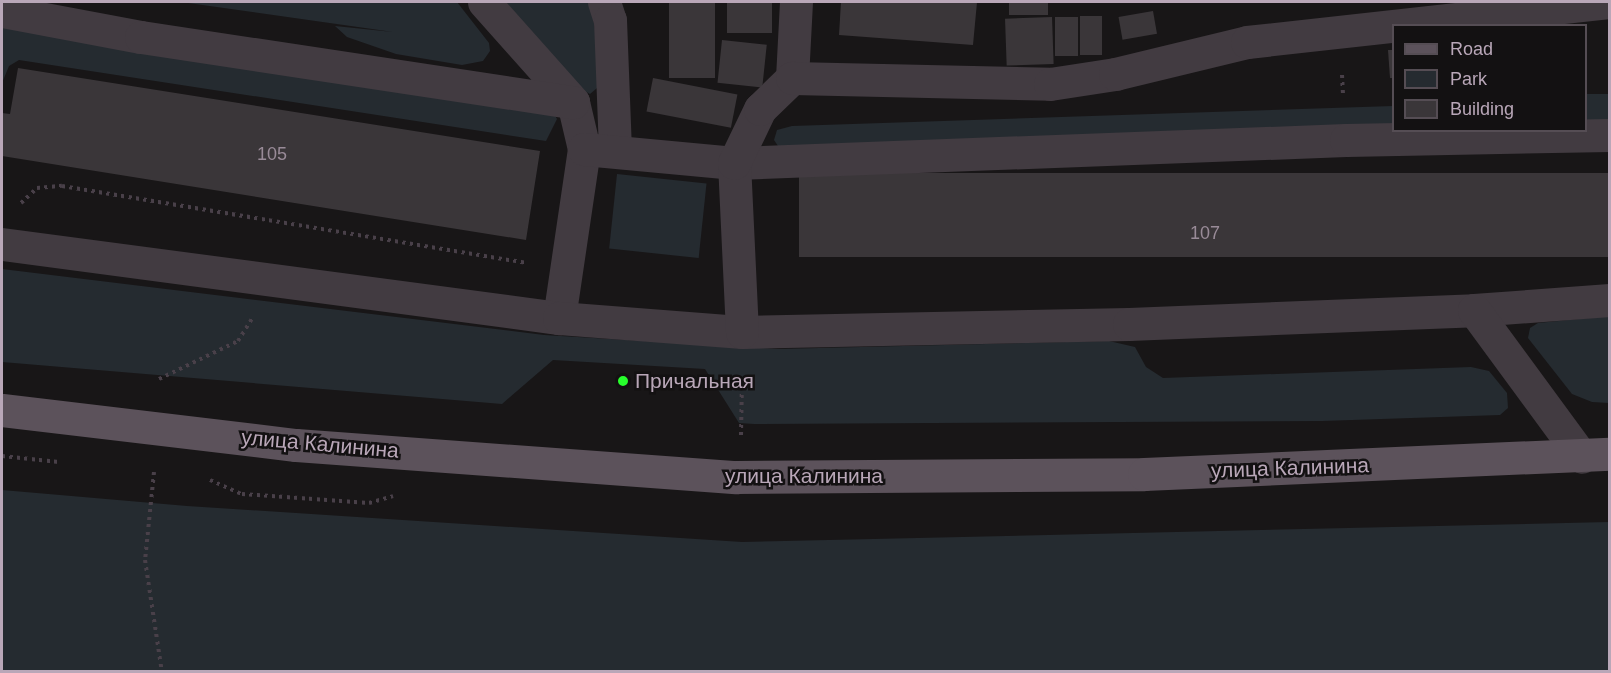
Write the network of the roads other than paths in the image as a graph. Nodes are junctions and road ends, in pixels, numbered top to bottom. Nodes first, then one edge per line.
1 (484, 2) edge
2 (603, 2) edge
3 (796, 2) edge
4 (1607, 2) edge
5 (2, 11) edge
6 (1404, 24) edge
7 (1392, 25) edge
8 (792, 78) junction
9 (573, 102) junction
10 (1610, 135) edge
11 (599, 150) junction
12 (734, 163) junction
13 (2, 244) edge
14 (1610, 300) edge
15 (1474, 310) junction
16 (559, 318) junction
17 (742, 332) junction
18 (2, 410) edge
19 (1596, 455) edge

1 - 9 lane
2 - 11 lane
3 - 8 lane
4 - 6 lane
5 - 9 lane
7 - 8 lane
8 - 12 lane
9 - 11 lane
10 - 12 lane
11 - 12 lane
11 - 16 lane
12 - 17 lane
13 - 16 lane
14 - 15 lane
15 - 17 lane
15 - 19 lane
16 - 17 lane
18 - 19 main road, улица Калинина

